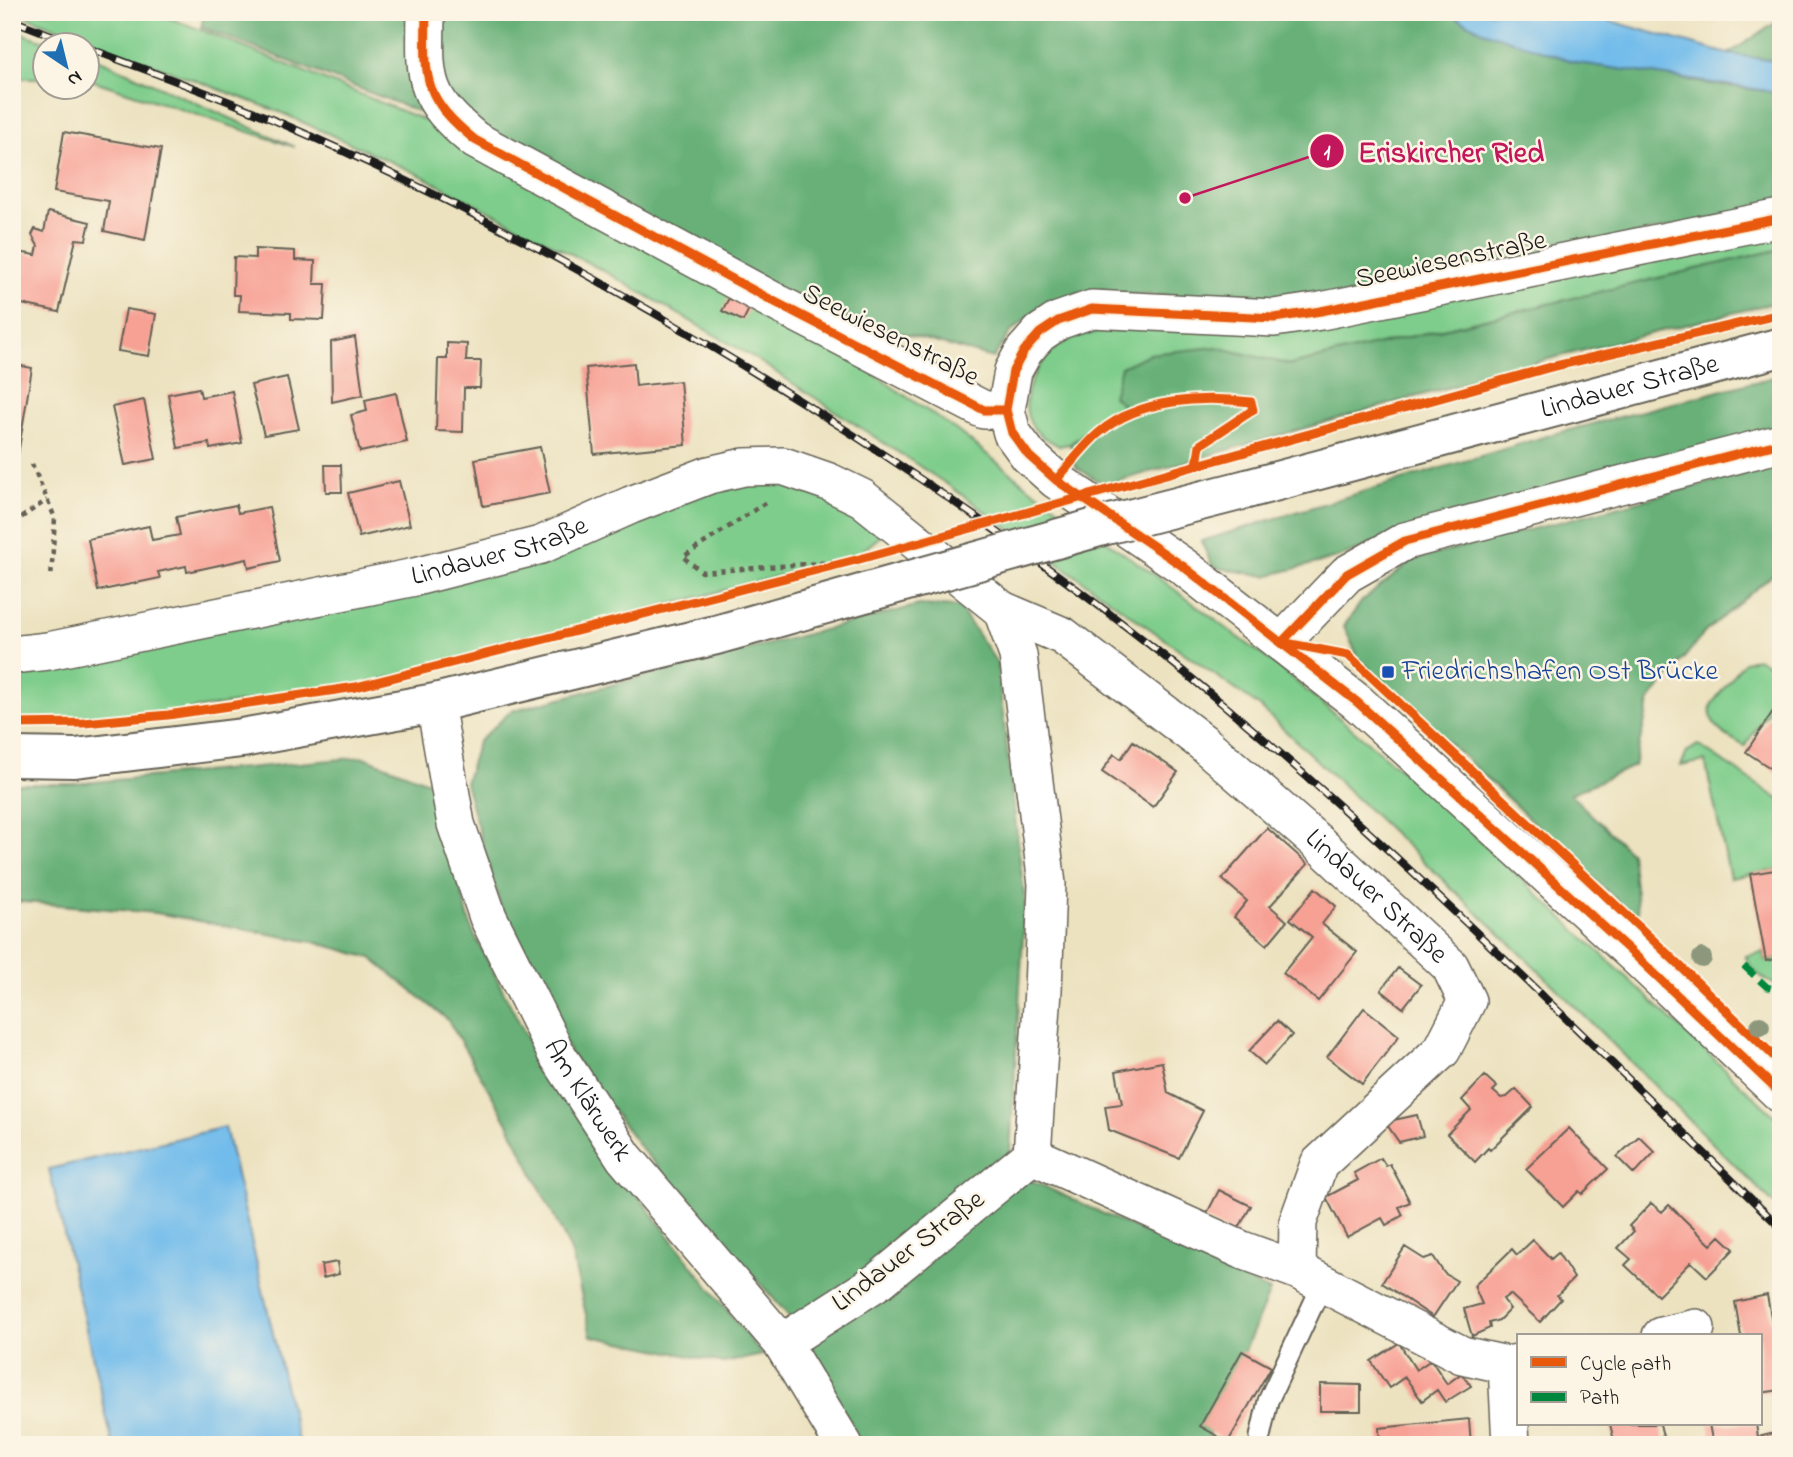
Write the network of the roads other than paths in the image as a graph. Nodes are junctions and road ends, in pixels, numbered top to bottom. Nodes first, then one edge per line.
1 (425, 12) edge
2 (1781, 218) edge
3 (1781, 347) edge
4 (1006, 410) junction
5 (1781, 443) edge
6 (1002, 610) junction
7 (1282, 642) junction
8 (12, 655) edge
9 (435, 703) junction
10 (12, 757) edge
11 (1781, 1094) edge
12 (1032, 1155) junction
13 (1310, 1276) junction
14 (782, 1343) junction
15 (1513, 1364) edge
16 (1260, 1437) dead end
17 (844, 1445) edge
18 (1511, 1445) edge

1 - 4 street, Seewiesenstraße
2 - 4 street, Seewiesenstraße
3 - 9 main road, Lindauer Straße, bridge
4 - 7 street
5 - 7 street
6 - 8 street, Lindauer Straße
6 - 12 street
6 - 13 street, Lindauer Straße
7 - 11 street
9 - 10 main road, Lindauer Straße
9 - 14 street, Am Klärwerk
12 - 13 street
12 - 14 street, Lindauer Straße
13 - 15 street
13 - 16 lane
14 - 17 street, Am Klärwerk
15 - 18 street

